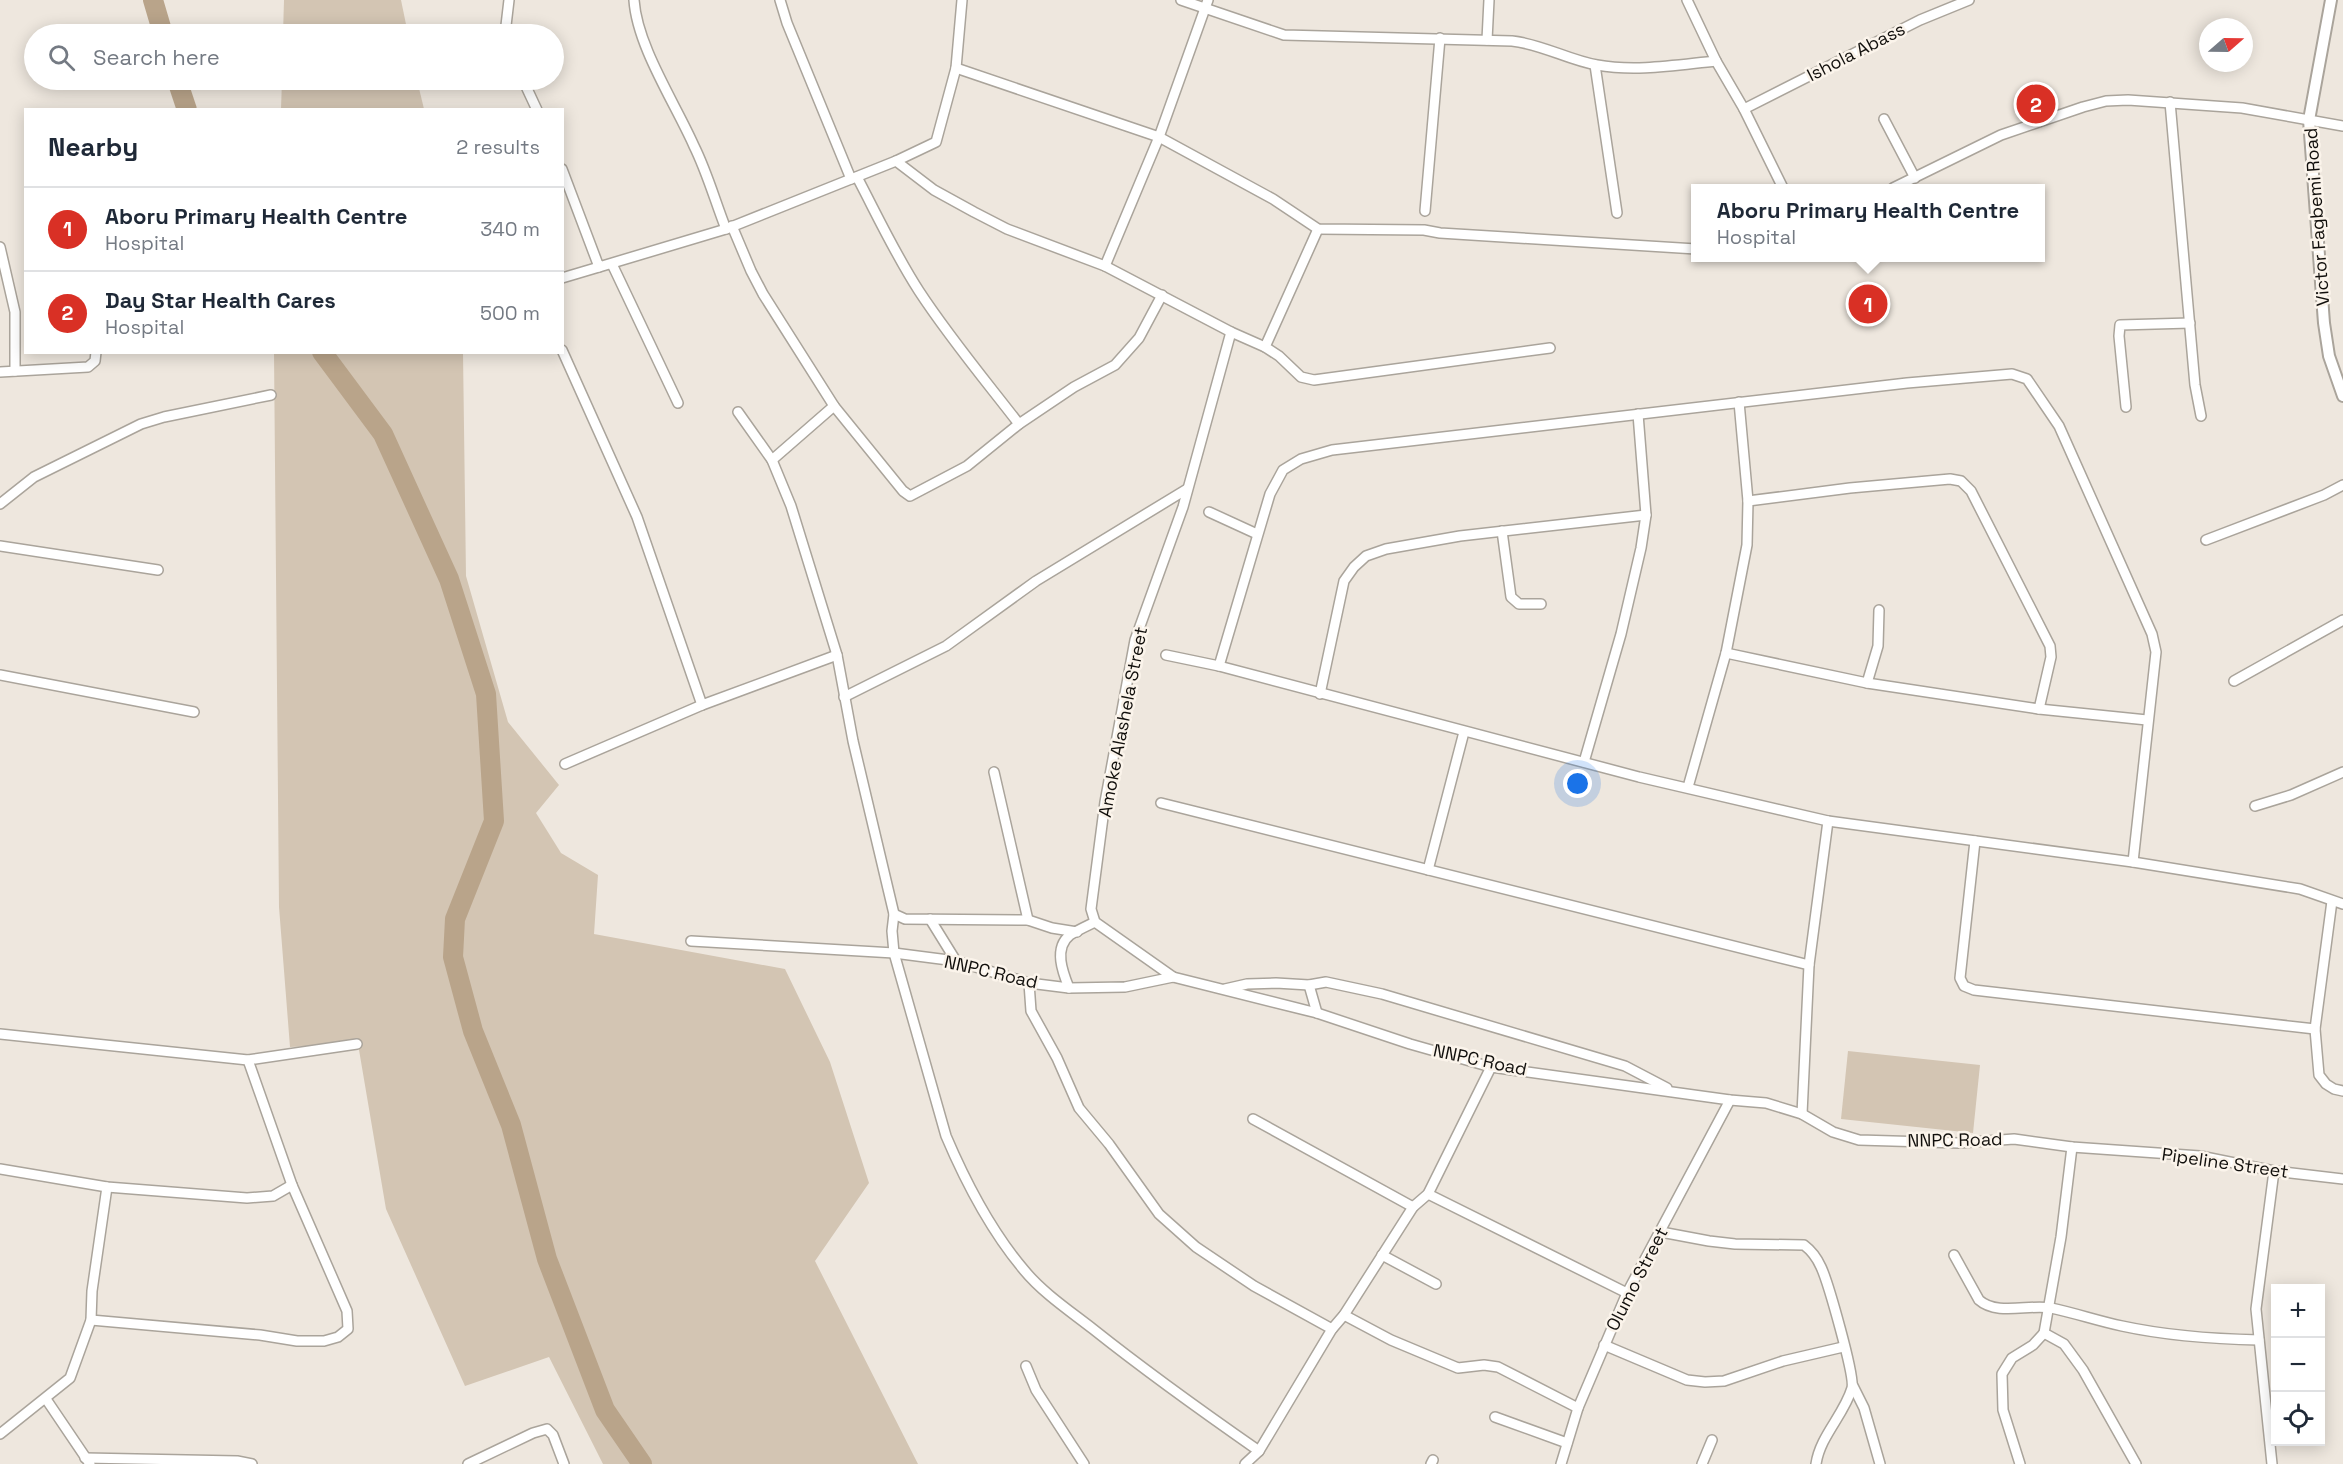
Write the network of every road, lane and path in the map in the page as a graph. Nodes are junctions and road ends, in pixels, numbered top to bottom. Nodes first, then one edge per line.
1 (509, 0) edge
2 (634, 0) edge
3 (780, 0) edge
4 (962, 0) edge
5 (1181, 0) edge
6 (1489, 0) edge
7 (1687, 0) edge
8 (1969, 0) edge
9 (2331, 0) edge
10 (1206, 3) edge
11 (506, 24) edge
12 (1440, 38) junction
13 (1487, 40) junction
14 (1716, 61) junction
15 (1595, 65) junction
16 (956, 68) junction
17 (528, 90) edge
18 (2170, 102) junction
19 (536, 108) edge
20 (1744, 109) junction
21 (1884, 119) dead end
22 (2309, 120) junction
23 (2343, 126) edge
24 (1159, 137) junction
25 (896, 161) junction
26 (564, 174) edge
27 (854, 178) junction
28 (1915, 178) junction
29 (1781, 184) edge
30 (1903, 184) edge
31 (1425, 211) dead end
32 (1617, 213) dead end
33 (729, 227) junction
34 (1318, 229) junction
35 (0, 247) edge
36 (1691, 249) edge
37 (612, 264) junction
38 (1105, 266) junction
39 (599, 267) junction
40 (564, 277) edge
41 (1162, 295) junction
42 (2190, 323) junction
43 (1231, 332) junction
44 (1265, 347) junction
45 (1550, 348) dead end
46 (96, 354) edge
47 (564, 354) edge
48 (15, 371) junction
49 (0, 372) edge
50 (271, 395) dead end
51 (2343, 396) edge
52 (1739, 402) junction
53 (678, 403) dead end
54 (834, 406) junction
55 (2126, 407) dead end
56 (738, 412) dead end
57 (1638, 414) junction
58 (2201, 416) dead end
59 (1019, 424) junction
60 (772, 459) junction
61 (2343, 485) edge
62 (1187, 489) junction
63 (1748, 501) junction
64 (0, 504) edge
65 (1209, 512) dead end
66 (1646, 515) junction
67 (1502, 531) junction
68 (1257, 534) junction
69 (2206, 540) dead end
70 (0, 546) edge
71 (158, 570) dead end
72 (1540, 604) dead end
73 (1879, 610) dead end
74 (2343, 620) edge
75 (1726, 653) junction
76 (837, 655) junction
77 (1166, 655) dead end
78 (1219, 666) junction
79 (0, 675) edge
80 (2234, 681) dead end
81 (1867, 683) junction
82 (1320, 694) junction
83 (844, 697) junction
84 (702, 705) junction
85 (2039, 710) junction
86 (194, 712) dead end
87 (2147, 720) junction
88 (1464, 732) junction
89 (1584, 762) junction
90 (565, 764) dead end
91 (994, 772) dead end
92 (2343, 772) edge
93 (1688, 787) junction
94 (1161, 803) dead end
95 (2255, 806) dead end
96 (1828, 821) junction
97 (1976, 841) junction
98 (2133, 862) junction
99 (1428, 870) junction
100 (2332, 901) junction
101 (2343, 904) edge
102 (894, 914) junction
103 (930, 919) junction
104 (1028, 920) junction
105 (1095, 922) junction
106 (1077, 932) junction
107 (691, 941) dead end
108 (894, 953) junction
109 (956, 961) junction
110 (1809, 965) junction
111 (1173, 977) junction
112 (1029, 983) junction
113 (1309, 985) junction
114 (1069, 988) junction
115 (1222, 989) junction
116 (1317, 1013) junction
117 (2315, 1029) junction
118 (0, 1034) edge
119 (357, 1044) dead end
120 (248, 1060) junction
121 (1491, 1067) junction
122 (1672, 1090) junction
123 (2343, 1091) edge
124 (1730, 1100) junction
125 (1802, 1114) junction
126 (1253, 1119) dead end
127 (2072, 1146) junction
128 (0, 1169) edge
129 (2274, 1171) junction
130 (2343, 1179) edge
131 (292, 1185) junction
132 (107, 1187) junction
133 (1428, 1194) junction
134 (1413, 1208) junction
135 (1661, 1232) junction
136 (1382, 1255) junction
137 (1954, 1256) dead end
138 (1436, 1284) dead end
139 (1627, 1293) junction
140 (2048, 1308) junction
141 (1344, 1315) junction
142 (91, 1320) junction
143 (1332, 1329) junction
144 (2044, 1333) junction
145 (2259, 1340) junction
146 (1604, 1345) junction
147 (1844, 1347) junction
148 (1026, 1366) dead end
149 (1852, 1386) junction
150 (46, 1399) junction
151 (1578, 1408) junction
152 (1495, 1417) dead end
153 (0, 1434) edge
154 (1712, 1440) dead end
155 (1567, 1443) junction
156 (1259, 1451) junction
157 (87, 1461) edge
158 (252, 1464) edge
159 (468, 1464) edge
160 (564, 1464) edge
161 (1084, 1464) edge
162 (1245, 1464) edge
163 (1561, 1464) edge
164 (1702, 1464) edge
165 (1816, 1464) edge
166 (1880, 1464) edge
167 (2020, 1464) edge
168 (2136, 1464) edge
169 (2272, 1464) edge

1 - 11 street
2 - 33 street
3 - 27 street
4 - 16 street
5 - 10 street
6 - 13 street
7 - 14 street
8 - 20 street, Ishola Abass
9 - 22 street, Victor Fagbemi Road
10 - 12 street
10 - 24 street
12 - 13 street
12 - 31 street
13 - 15 street
14 - 15 street
14 - 20 street
15 - 32 street
16 - 24 street
16 - 25 street
17 - 19 street
18 - 22 street
18 - 28 street
18 - 42 street
20 - 29 street
21 - 28 street
22 - 23 street
22 - 51 street, Victor Fagbemi Road
24 - 34 street
24 - 38 street
25 - 27 street
25 - 38 street
26 - 39 street
27 - 33 street
27 - 59 street
28 - 30 street
33 - 37 street
33 - 54 street
34 - 36 street
34 - 44 street
35 - 48 street
37 - 39 street
37 - 53 street
38 - 41 street
39 - 40 street
41 - 43 street
41 - 59 street
42 - 55 street
42 - 58 street
43 - 44 street
43 - 62 street, Amoke Alashela Street
44 - 45 street
46 - 48 street
47 - 84 street
48 - 49 street
50 - 64 street
52 - 57 street
52 - 63 street
52 - 87 street
54 - 59 street
54 - 60 street
56 - 60 street
57 - 66 street
57 - 68 street
60 - 76 street
61 - 69 street
62 - 83 street
62 - 105 street, Amoke Alashela Street
63 - 75 street
63 - 85 street
65 - 68 street
66 - 67 street
66 - 89 street
67 - 72 street
67 - 82 street
68 - 78 street
70 - 71 street
73 - 81 street
74 - 80 street
75 - 81 street
75 - 93 street
76 - 83 street
76 - 84 street
77 - 78 street
78 - 82 street
79 - 86 street
81 - 85 street
82 - 88 street
83 - 102 street
84 - 90 street
85 - 87 street
87 - 98 street
88 - 89 street
88 - 99 street
89 - 93 street
91 - 104 street
92 - 95 street
93 - 96 street
94 - 99 street
96 - 97 street
96 - 110 street
97 - 98 street
97 - 117 street
98 - 100 street
99 - 110 street
100 - 101 street
100 - 117 street
102 - 103 street
102 - 108 street
103 - 104 street
103 - 109 street
104 - 106 street
105 - 106 street
105 - 111 street
106 - 114 street
107 - 108 street, NNPC Road
108 - 109 street, NNPC Road
108 - 156 street
109 - 112 street, NNPC Road
110 - 125 street
111 - 114 street, NNPC Road
111 - 115 street, NNPC Road
112 - 114 street, NNPC Road
112 - 143 street
113 - 115 street
113 - 116 street
113 - 122 street
115 - 116 street, NNPC Road
116 - 121 street, NNPC Road
117 - 123 street
118 - 120 street
119 - 120 street
120 - 131 street
121 - 122 street, NNPC Road
121 - 133 street
122 - 124 street, NNPC Road
124 - 125 street, NNPC Road
124 - 135 street, Olumo Street
125 - 127 street, NNPC Road
126 - 134 street
127 - 129 street, Pipeline Street
127 - 140 street
128 - 132 street
129 - 130 street, Pipeline Street
129 - 145 street
131 - 132 street
131 - 142 street
132 - 142 street
133 - 134 street
133 - 139 street
134 - 136 street
135 - 139 street, Olumo Street
135 - 147 street
136 - 138 street
136 - 141 street
137 - 140 street
139 - 146 street, Olumo Street
140 - 144 street
140 - 145 street
141 - 143 street
141 - 151 street
142 - 150 street
143 - 156 street
144 - 167 street
144 - 168 street
145 - 169 street
146 - 147 street
146 - 151 street, Olumo Street
147 - 149 street
148 - 161 street
149 - 165 street
149 - 166 street
150 - 153 street
150 - 157 street
151 - 155 street, Olumo Street
152 - 155 street
154 - 164 street
155 - 163 street, Olumo Street
156 - 162 street
157 - 158 street
159 - 160 street

